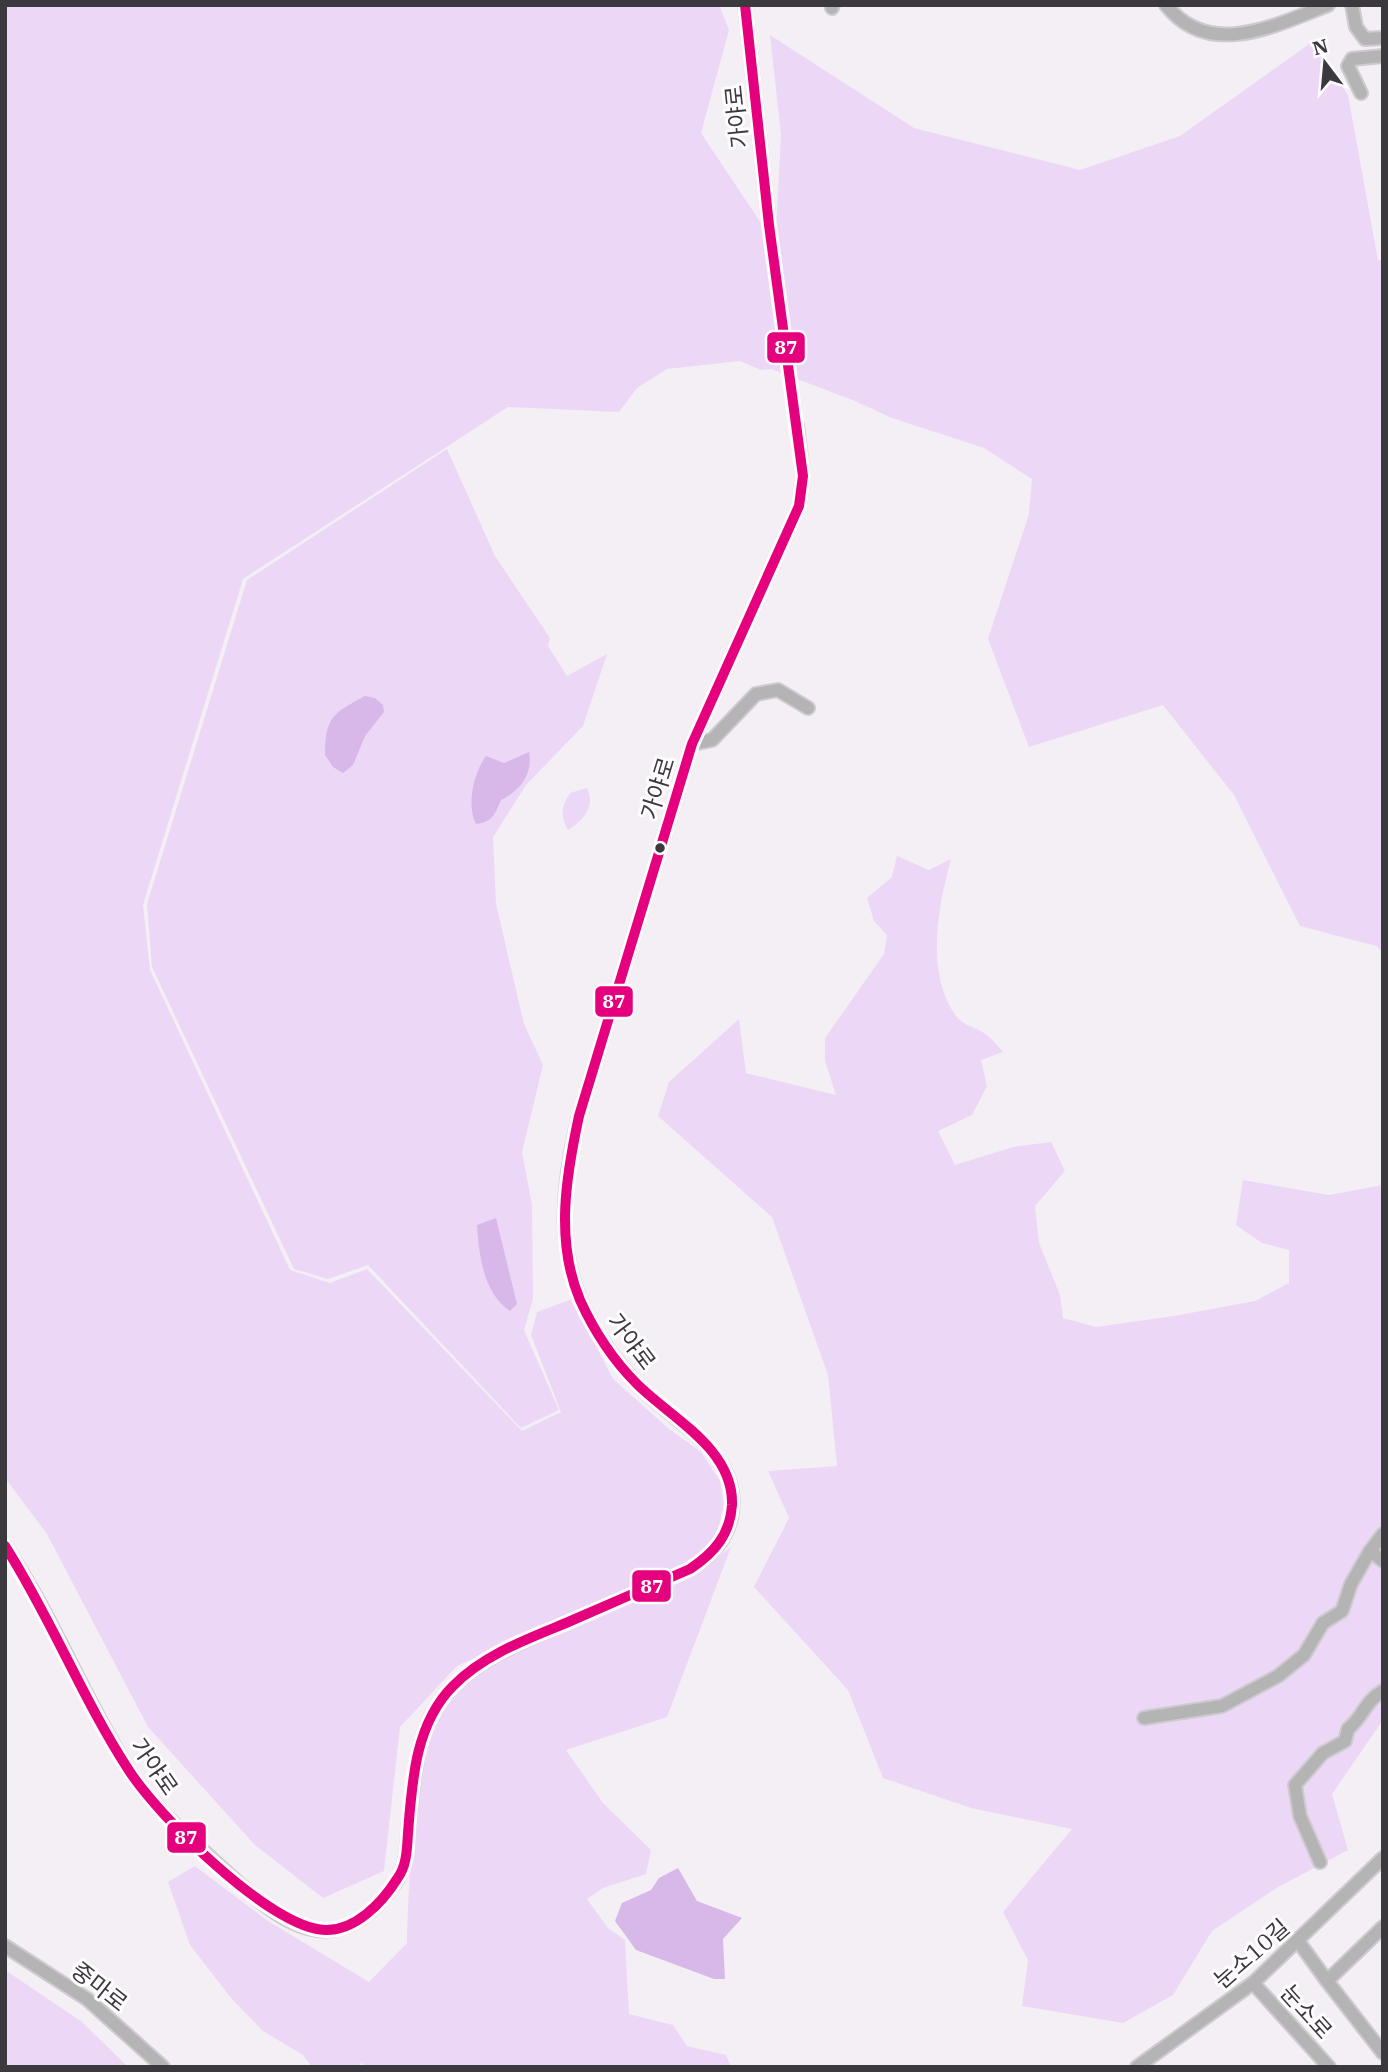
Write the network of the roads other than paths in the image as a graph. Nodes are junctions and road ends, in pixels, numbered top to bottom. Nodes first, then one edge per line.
1 (745, 5) edge
2 (1166, 5) edge
3 (1328, 5) edge
4 (1352, 5) edge
5 (1383, 38) edge
6 (1383, 56) edge
7 (1360, 93) dead end
8 (769, 225) tunnel mouth
9 (797, 426) tunnel mouth
10 (808, 708) dead end
11 (692, 744) junction
12 (1383, 1534) edge
13 (5, 1546) edge
14 (1370, 1551) junction
15 (1383, 1561) edge
16 (1383, 1691) edge
17 (1144, 1718) dead end
18 (1383, 1858) edge
19 (1320, 1862) dead end
20 (1382, 1930) edge
21 (1298, 1941) junction
22 (5, 1946) edge
23 (1327, 1981) junction
24 (1253, 1983) junction
25 (1383, 2053) edge
26 (163, 2067) edge
27 (1137, 2067) edge
28 (1329, 2067) edge

1 - 8 street, 가야로
2 - 3 street
4 - 5 street
6 - 7 street
9 - 11 street, 가야로
10 - 11 street
11 - 13 street, 가야로
12 - 14 street
14 - 15 street
14 - 17 street
16 - 19 street
18 - 21 street, 눈소10길
20 - 23 street
21 - 23 street
21 - 24 street, 눈소10길
22 - 26 street, 중마로
23 - 25 street
24 - 27 street, 눈소10길
24 - 28 street, 눈소로

